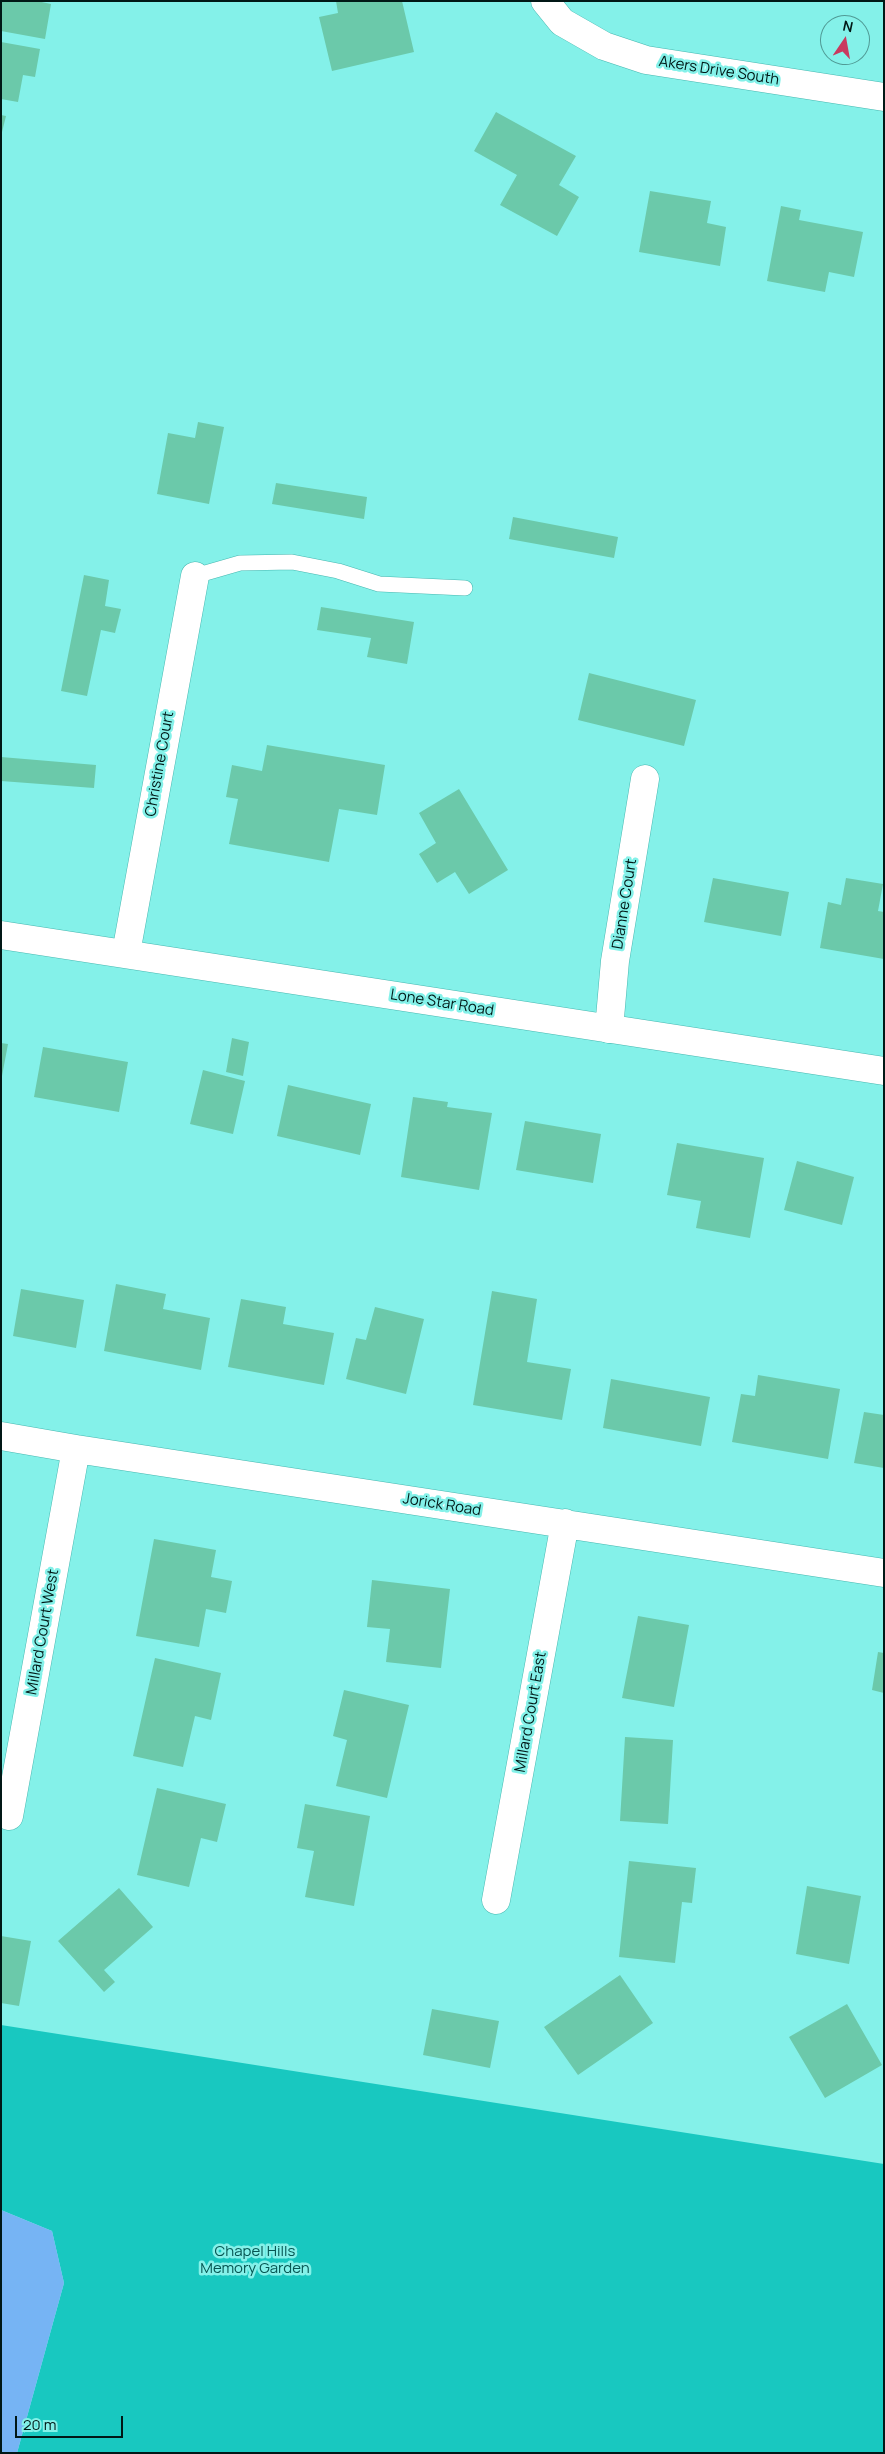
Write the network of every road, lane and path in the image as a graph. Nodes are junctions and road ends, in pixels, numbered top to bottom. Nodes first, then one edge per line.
1 (545, 1) edge
2 (884, 97) edge
3 (194, 576) joint
4 (465, 588) dead end
5 (645, 779) dead end
6 (1, 935) edge
7 (126, 953) junction
8 (609, 1029) junction
9 (884, 1071) edge
10 (1, 1436) edge
11 (76, 1449) junction
12 (565, 1523) junction
13 (884, 1573) edge
14 (9, 1816) dead end
15 (496, 1900) dead end

1 - 2 street, Akers Drive South
3 - 4 lane
3 - 7 street, Christine Court
5 - 8 street, Dianne Court
6 - 7 street, Lone Star Road
7 - 8 street, Lone Star Road
8 - 9 street, Lone Star Road
10 - 11 street, Jorick Road
11 - 12 street, Jorick Road
11 - 14 street, Millard Court West
12 - 13 street, Jorick Road
12 - 15 street, Millard Court East

